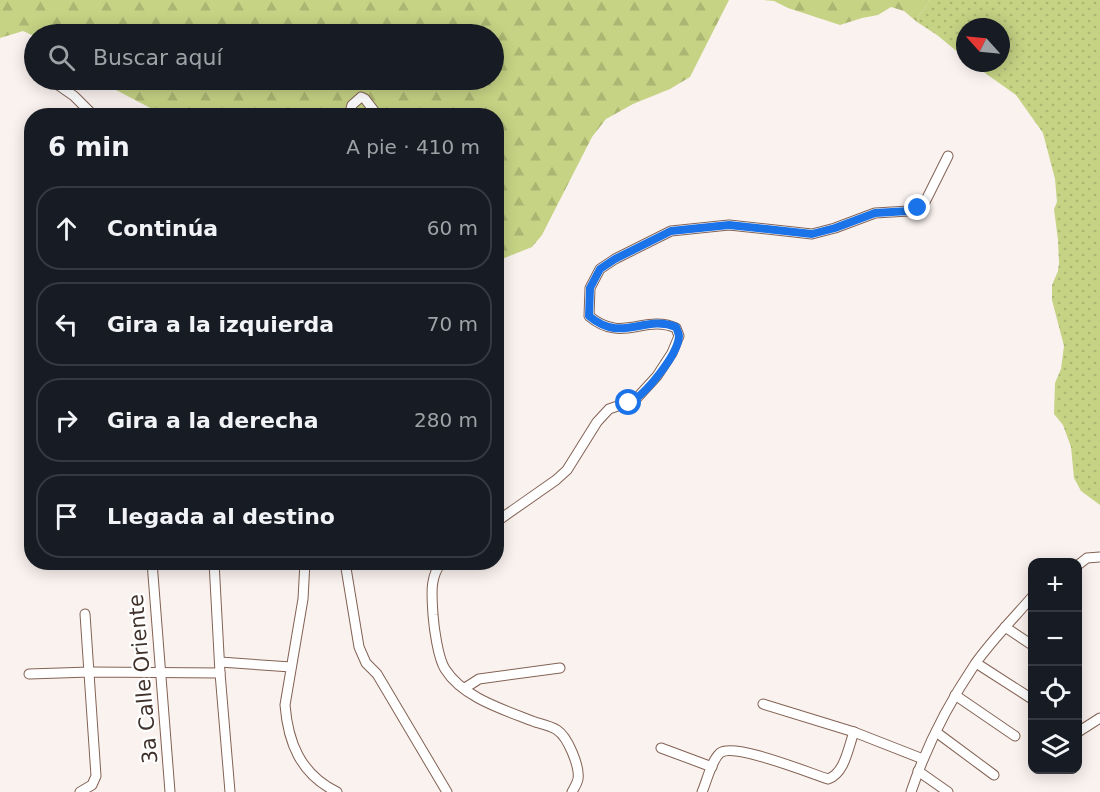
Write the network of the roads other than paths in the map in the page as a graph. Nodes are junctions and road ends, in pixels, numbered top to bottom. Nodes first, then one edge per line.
1 (65, 90) edge
2 (86, 108) edge
3 (351, 108) edge
4 (372, 108) edge
5 (948, 156) dead end
6 (504, 516) edge
7 (1100, 557) edge
8 (1082, 562) edge
9 (153, 570) edge
10 (214, 570) edge
11 (305, 570) edge
12 (346, 570) edge
13 (435, 570) edge
14 (1028, 601) edge
15 (85, 615) dead end
16 (1005, 627) junction
17 (1028, 642) edge
18 (220, 662) junction
19 (976, 663) junction
20 (291, 667) junction
21 (560, 668) dead end
22 (90, 672) junction
23 (220, 673) junction
24 (28, 674) dead end
25 (162, 674) junction
26 (465, 688) junction
27 (955, 696) junction
28 (1028, 696) edge
29 (763, 704) dead end
30 (1100, 718) edge
31 (1082, 729) edge
32 (854, 732) junction
33 (936, 732) junction
34 (1014, 736) dead end
35 (661, 748) dead end
36 (923, 759) junction
37 (712, 767) junction
38 (918, 771) junction
39 (994, 775) dead end
40 (80, 792) edge
41 (170, 792) edge
42 (230, 792) edge
43 (337, 792) edge
44 (447, 792) edge
45 (572, 792) edge
46 (702, 792) edge
47 (911, 792) edge
48 (948, 792) edge

1 - 2 street
3 - 4 street
5 - 6 street
7 - 8 street
9 - 25 street, 3a Calle Oriente
10 - 18 street
11 - 20 street
12 - 44 street
13 - 26 street
14 - 16 street
15 - 22 street
16 - 17 street
16 - 19 street
18 - 20 street
18 - 23 street
19 - 27 street
19 - 28 street
20 - 43 street
21 - 26 street
22 - 24 street
22 - 25 street
22 - 40 street
23 - 25 street
23 - 42 street
25 - 41 street, 3a Calle Oriente
26 - 45 street
27 - 33 street
27 - 34 street
29 - 32 street
30 - 31 street
32 - 36 street
32 - 37 street
33 - 36 street
33 - 39 street
35 - 37 street
36 - 38 street
37 - 46 street
38 - 47 street
38 - 48 street

